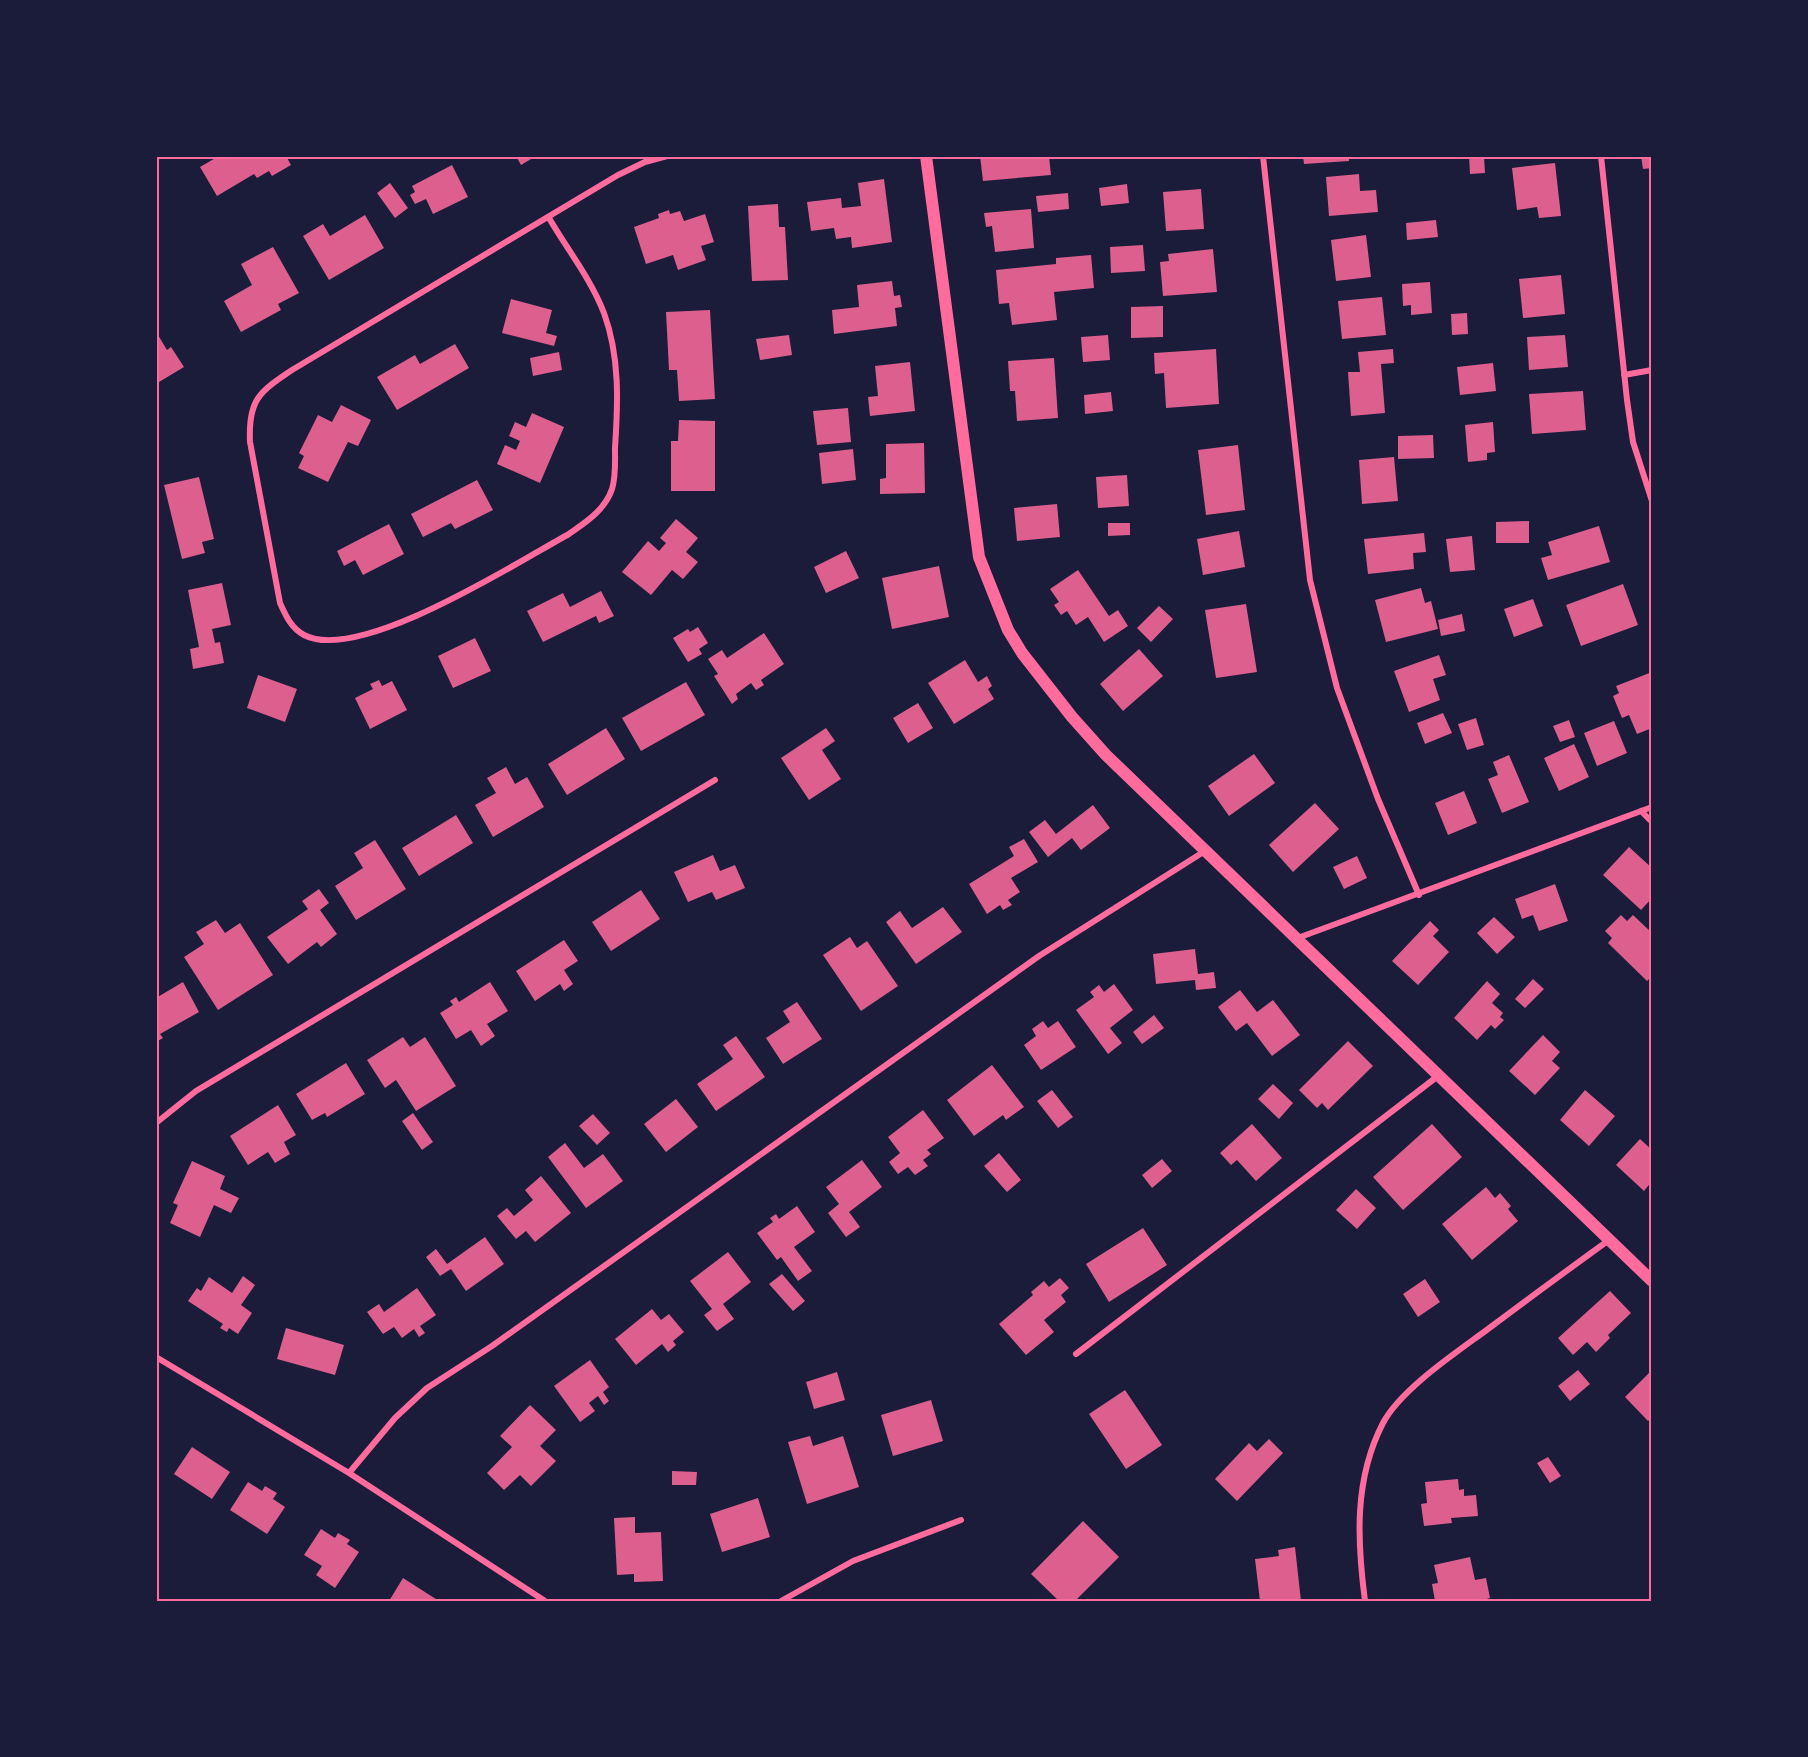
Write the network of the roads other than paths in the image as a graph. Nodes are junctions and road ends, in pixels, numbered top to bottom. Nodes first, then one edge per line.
1 (667, 156) edge
2 (926, 156) edge
3 (1263, 156) edge
4 (1601, 156) edge
5 (549, 218) junction
6 (1652, 370) edge
7 (1624, 375) junction
8 (1652, 501) edge
9 (715, 780) dead end
10 (1652, 807) edge
11 (1641, 811) junction
12 (1652, 822) edge
13 (1205, 851) junction
14 (1419, 895) junction
15 (1294, 939) junction
16 (1438, 1076) junction
17 (156, 1123) edge
18 (1609, 1240) junction
19 (1652, 1281) edge
20 (1076, 1354) dead end
21 (156, 1357) edge
22 (349, 1473) junction
23 (961, 1520) dead end
24 (545, 1601) edge
25 (781, 1601) edge
26 (1365, 1601) edge

1 - 5 street
2 - 13 main road
3 - 14 street
4 - 7 street
5 - 5 street
6 - 7 street
7 - 8 street
9 - 17 street
10 - 11 street
11 - 12 street
11 - 14 street
13 - 15 main road
13 - 22 street
14 - 15 street
15 - 16 main road
16 - 18 main road
16 - 20 street
18 - 19 main road
18 - 26 street
21 - 22 street
22 - 24 street
23 - 25 street

